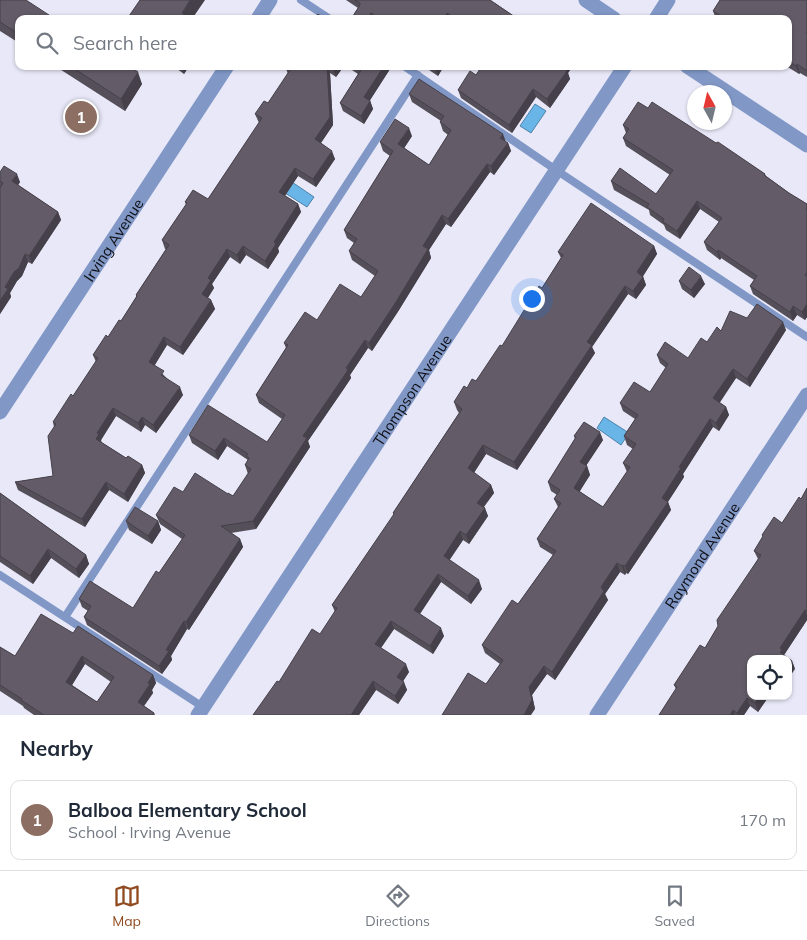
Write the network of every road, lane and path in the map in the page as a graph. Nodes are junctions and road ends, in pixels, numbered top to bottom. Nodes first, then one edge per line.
1 (270, 0) edge
2 (301, 0) edge
3 (586, 0) edge
4 (668, 0) edge
5 (261, 15) edge
6 (324, 15) edge
7 (608, 15) edge
8 (659, 15) edge
9 (224, 70) edge
10 (410, 70) edge
11 (622, 70) edge
12 (693, 70) edge
13 (418, 75) junction
14 (807, 145) edge
15 (556, 170) junction
16 (807, 338) edge
17 (807, 395) edge
18 (0, 412) edge
19 (0, 575) edge
20 (65, 617) junction
21 (200, 711) edge
22 (596, 715) edge

1 - 5 street
2 - 6 lane
3 - 7 street
4 - 8 street
9 - 18 street, Irving Avenue
10 - 13 lane
11 - 15 street, Thompson Avenue
12 - 14 street
13 - 15 lane
13 - 20 lane
15 - 16 lane
15 - 21 street, Thompson Avenue
17 - 22 street, Raymond Avenue
19 - 20 lane
20 - 21 lane

